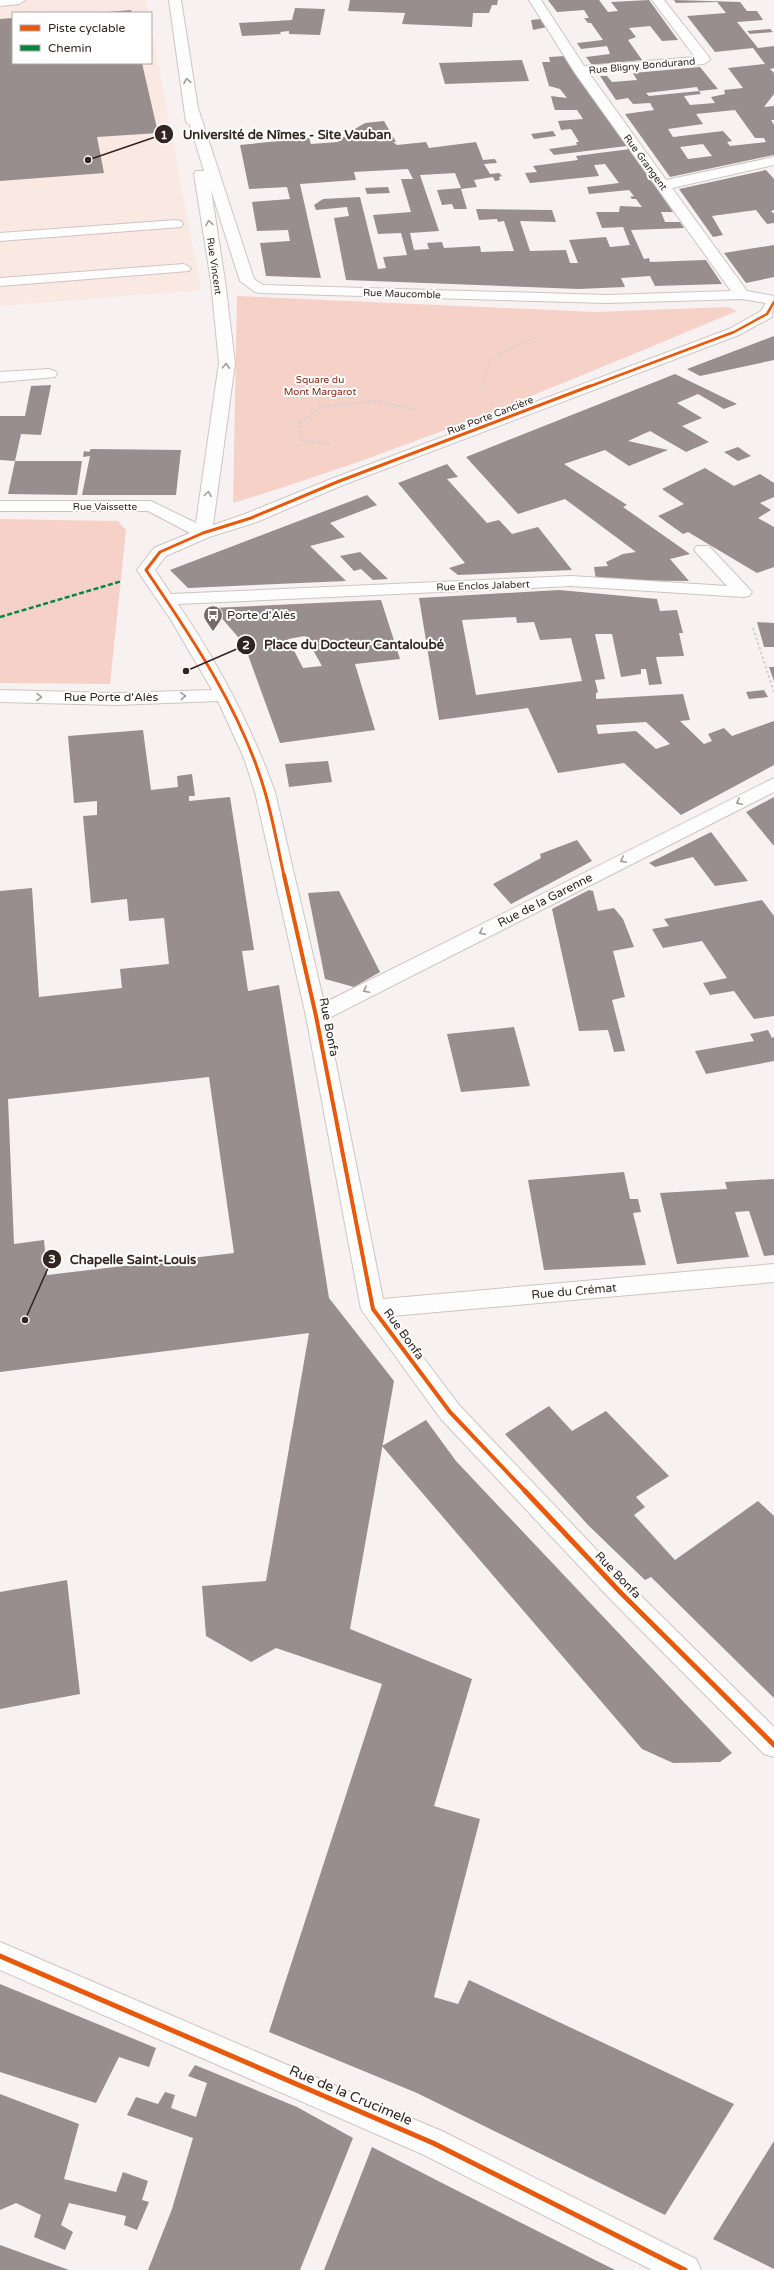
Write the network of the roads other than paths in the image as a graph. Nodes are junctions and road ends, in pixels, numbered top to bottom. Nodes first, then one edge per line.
1 (19, 0) edge
2 (175, 0) edge
3 (536, 0) edge
4 (658, 0) edge
5 (0, 2) edge
6 (580, 70) junction
7 (191, 108) junction
8 (774, 161) edge
9 (664, 185) junction
10 (176, 224) dead end
11 (0, 237) edge
12 (184, 268) dead end
13 (0, 282) edge
14 (742, 295) junction
15 (774, 301) edge
16 (49, 374) dead end
17 (0, 377) edge
18 (0, 506) edge
19 (203, 533) junction
20 (703, 550) dead end
21 (165, 599) junction
22 (223, 695) junction
23 (0, 696) edge
24 (774, 784) edge
25 (316, 1016) junction
26 (774, 1274) edge
27 (373, 1308) junction
28 (774, 1745) edge
29 (0, 1956) edge
30 (685, 2270) edge

1 - 5 street
7 -> 2 street, Rue Vincent
3 - 6 street, Rue Grangent
4 - 6 street, Rue Bligny Bondurand
6 - 9 street, Rue Grangent
7 - 14 street, Rue Maucomble
19 -> 7 street, Rue Vincent
8 - 9 street
9 - 14 street, Rue Grangent
10 - 11 street
12 - 13 street
14 - 15 street
15 - 19 street, Rue Porte Cancière
16 - 17 street
18 - 19 street, Rue Vaissette
19 - 21 street, Rue Porte Cancière
20 - 21 street, Rue Enclos Jalabert
21 - 22 street, Rue Bonfa
23 -> 22 street, Rue Porte d'Alès
22 - 25 street, Rue Bonfa
24 -> 25 street, Rue de la Garenne
25 - 27 street, Rue Bonfa
26 - 27 street, Rue du Crémat
27 - 28 street, Rue Bonfa
29 - 30 street, Rue de la Crucimele

